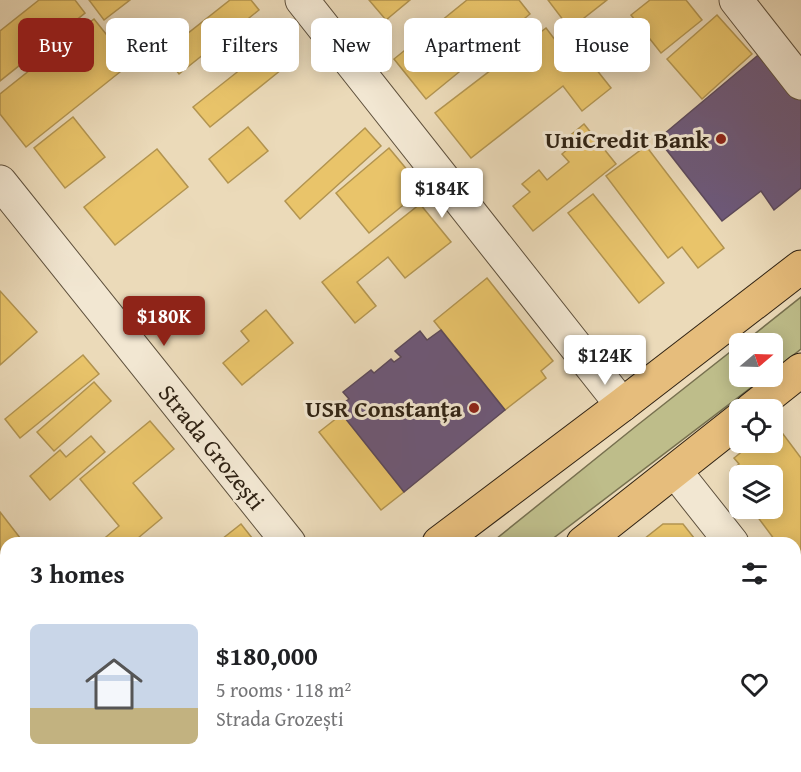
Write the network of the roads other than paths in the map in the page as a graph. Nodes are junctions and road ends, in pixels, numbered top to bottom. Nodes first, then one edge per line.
1 (302, 0) edge
2 (735, 0) edge
3 (801, 83) edge
4 (0, 182) edge
5 (801, 267) edge
6 (801, 370) edge
7 (765, 399) edge
8 (622, 405) junction
9 (729, 428) edge
10 (675, 471) junction
11 (284, 537) edge
12 (447, 537) edge
13 (591, 537) edge
14 (727, 537) edge

1 - 8 street
2 - 3 street
4 - 11 street, Strada Grozești
5 - 8 main road
6 - 7 main road
8 - 12 main road
9 - 10 main road
10 - 13 main road
10 - 14 street

